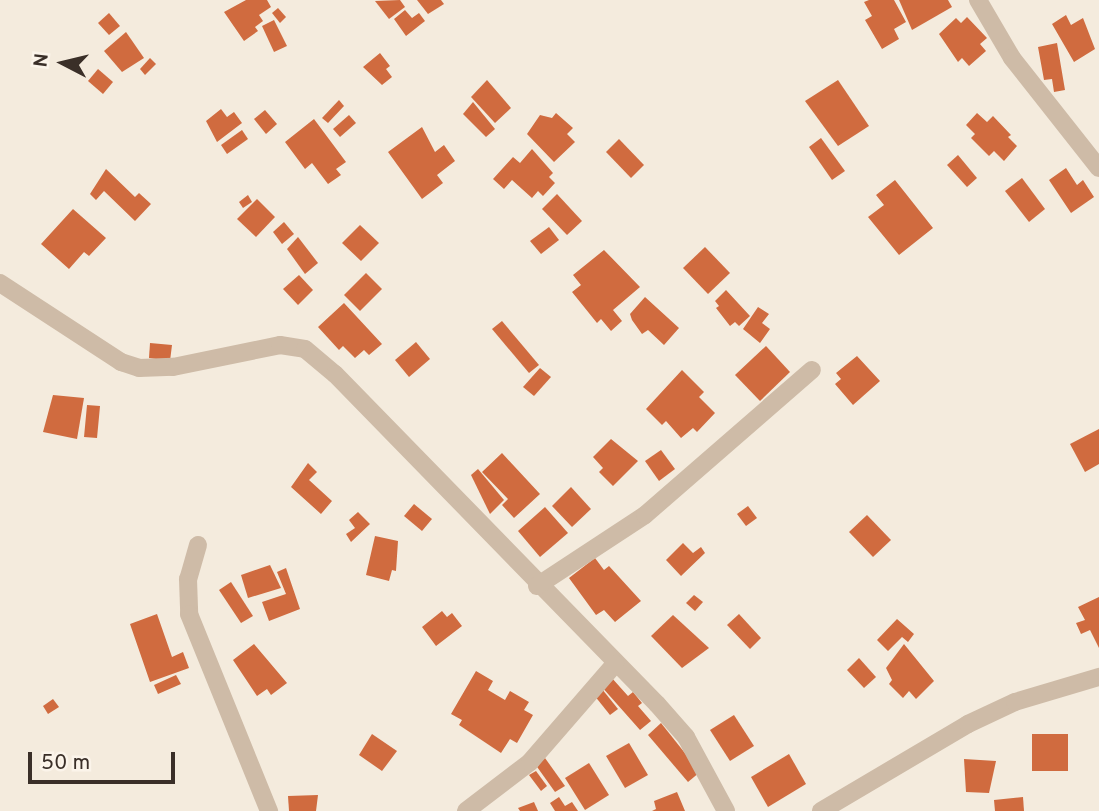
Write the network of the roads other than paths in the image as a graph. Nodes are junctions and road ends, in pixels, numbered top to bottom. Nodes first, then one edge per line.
1 (978, 0) edge
2 (1099, 168) edge
3 (0, 283) edge
4 (812, 370) dead end
5 (198, 545) dead end
6 (537, 586) junction
7 (615, 664) junction
8 (1099, 677) edge
9 (269, 811) edge
10 (466, 811) edge
11 (726, 811) edge
12 (821, 811) edge

1 - 2 street
3 - 6 street
4 - 6 street
5 - 9 street
6 - 7 street
7 - 10 street
7 - 11 street
8 - 12 street

